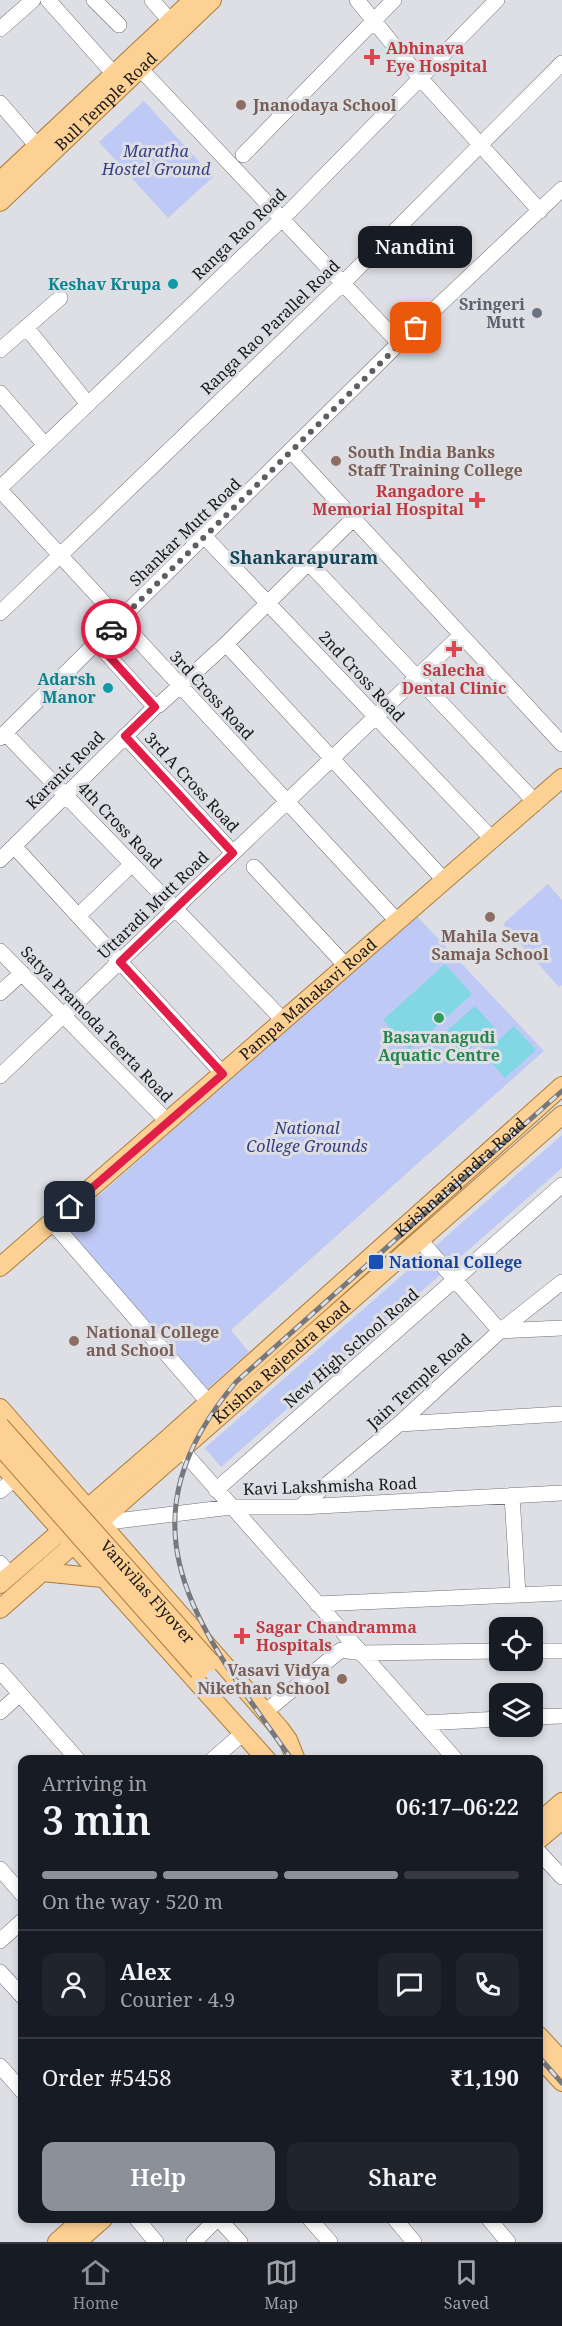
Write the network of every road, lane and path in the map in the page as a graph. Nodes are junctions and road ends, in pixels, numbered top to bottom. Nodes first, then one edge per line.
1 (33, 0) edge
2 (48, 0) edge
3 (94, 0) edge
4 (152, 0) edge
5 (193, 0) edge
6 (212, 0) edge
7 (357, 0) edge
8 (394, 0) edge
9 (497, 0) edge
10 (373, 19) junction
11 (170, 21) junction
12 (119, 25) dead end
13 (0, 29) edge
14 (135, 63) junction
15 (562, 63) edge
16 (113, 73) junction
17 (421, 79) junction
18 (0, 103) edge
19 (479, 145) junction
20 (37, 146) junction
21 (243, 155) dead end
22 (0, 180) edge
23 (562, 189) edge
24 (0, 202) edge
25 (540, 211) junction
26 (282, 219) junction
27 (343, 283) junction
28 (60, 298) dead end
29 (26, 327) junction
30 (399, 343) junction
31 (0, 350) edge
32 (0, 393) edge
33 (88, 404) junction
34 (45, 445) junction
35 (292, 452) junction
36 (0, 489) edge
37 (352, 519) junction
38 (205, 537) junction
39 (60, 555) junction
40 (307, 561) junction
41 (267, 602) junction
42 (0, 613) edge
43 (119, 621) junction
44 (461, 635) junction
45 (97, 643) junction
46 (226, 644) junction
47 (417, 677) junction
48 (179, 686) junction
49 (157, 706) junction
50 (375, 716) junction
51 (3, 735) edge
52 (125, 736) junction
53 (562, 744) edge
54 (332, 758) junction
55 (562, 778) edge
56 (66, 795) junction
57 (286, 802) junction
58 (536, 802) junction
59 (493, 840) junction
60 (14, 846) junction
61 (233, 853) junction
62 (0, 860) edge
63 (132, 864) junction
64 (254, 867) dead end
65 (445, 881) junction
66 (175, 908) junction
67 (78, 916) junction
68 (398, 922) junction
69 (0, 951) edge
70 (120, 962) junction
71 (346, 967) junction
72 (22, 973) junction
73 (0, 993) edge
74 (63, 1016) junction
75 (285, 1020) junction
76 (223, 1074) junction
77 (0, 1076) edge
78 (562, 1086) edge
79 (562, 1115) edge
80 (168, 1122) junction
81 (562, 1185) edge
82 (52, 1222) junction
83 (420, 1240) junction
84 (0, 1267) edge
85 (456, 1280) junction
86 (562, 1282) edge
87 (562, 1328) edge
88 (500, 1332) junction
89 (209, 1403) junction
90 (0, 1408) edge
91 (562, 1414) edge
92 (399, 1424) junction
93 (0, 1426) edge
94 (176, 1443) junction
95 (0, 1446) edge
96 (0, 1462) edge
97 (14, 1479) junction
98 (216, 1490) junction
99 (0, 1491) edge
100 (562, 1493) edge
101 (512, 1496) junction
102 (231, 1507) junction
103 (300, 1507) junction
104 (94, 1516) junction
105 (61, 1531) junction
106 (73, 1546) junction
107 (42, 1572) junction
108 (3, 1574) edge
109 (103, 1578) junction
110 (562, 1593) edge
111 (518, 1595) junction
112 (317, 1604) junction
113 (0, 1609) edge
114 (489, 1651) edge
115 (543, 1651) edge
116 (562, 1651) edge
117 (363, 1653) junction
118 (205, 1666) junction
119 (0, 1671) edge
120 (20, 1694) junction
121 (0, 1712) edge
122 (265, 1712) junction
123 (562, 1716) edge
124 (543, 1717) edge
125 (489, 1720) edge
126 (423, 1723) junction
127 (242, 1734) junction
128 (74, 1755) edge
129 (218, 1755) edge
130 (262, 1755) edge
131 (273, 1755) edge
132 (291, 1755) edge
133 (294, 1755) edge
134 (452, 1755) edge
135 (562, 1802) edge
136 (543, 1819) edge
137 (562, 1820) edge
138 (543, 1836) edge
139 (543, 1856) edge
140 (0, 1869) edge
141 (562, 1877) edge
142 (18, 1889) edge
143 (18, 1925) edge
144 (0, 1941) edge
145 (0, 1972) edge
146 (18, 1992) edge
147 (543, 2040) edge
148 (543, 2061) edge
149 (562, 2061) edge
150 (0, 2066) edge
151 (562, 2082) edge
152 (18, 2086) edge
153 (78, 2223) edge
154 (98, 2223) edge
155 (140, 2223) edge
156 (213, 2223) edge
157 (223, 2223) edge
158 (313, 2223) edge
159 (398, 2223) edge
160 (492, 2223) edge
161 (57, 2242) edge
162 (77, 2242) edge
163 (156, 2242) edge
164 (194, 2242) edge
165 (240, 2242) edge
166 (330, 2242) edge
167 (414, 2242) edge
168 (508, 2242) edge

1 - 13 street
2 - 16 street
3 - 12 street
4 - 11 street
5 - 11 main road, Bull Temple Road
6 - 14 main road, Bull Temple Road
7 - 10 street
8 - 10 street
9 - 17 street, Ranga Rao Road
10 - 17 street
10 - 21 street
11 - 14 main road, Bull Temple Road
14 - 16 main road, Bull Temple Road
14 - 24 main road, Bull Temple Road
14 - 26 street
15 - 19 street, Ranga Rao Parallel Road
16 - 20 main road, Bull Temple Road
17 - 19 street
17 - 26 street, Ranga Rao Road
18 - 20 street
19 - 25 street
19 - 27 street, Ranga Rao Parallel Road
20 - 22 main road, Bull Temple Road
23 - 25 street, Shankar Mutt Road
25 - 30 street, Shankar Mutt Road
26 - 27 street
26 - 33 street, Ranga Rao Road
27 - 30 street
27 - 39 street, Ranga Rao Parallel Road
28 - 29 street
29 - 31 street
29 - 33 street
30 - 35 street, Shankar Mutt Road
32 - 34 street
33 - 34 street, Ranga Rao Road
34 - 36 street, Ranga Rao Road
35 - 37 street
35 - 38 street, Shankar Mutt Road
36 - 39 street, 3rd Cross Road
37 - 40 street, Karanic Road
37 - 44 street
38 - 41 street, 2nd Cross Road
38 - 43 street, Shankar Mutt Road
39 - 42 street, Ranga Rao Parallel Road
39 - 43 street, 3rd Cross Road
40 - 41 street, Karanic Road
40 - 47 street
41 - 46 street, Karanic Road
41 - 50 street, 2nd Cross Road
43 - 45 street, Shankar Mutt Road
43 - 48 street, 3rd Cross Road
44 - 47 street, Uttaradi Mutt Road
44 - 53 street
45 - 49 street
45 - 51 street, Shankar Mutt Road
46 - 48 street, Karanic Road
46 - 54 street
47 - 50 street, Uttaradi Mutt Road
47 - 58 street
48 - 49 street, Karanic Road
48 - 57 street, 3rd Cross Road
49 - 52 street, Karanic Road
50 - 54 street, Uttaradi Mutt Road
50 - 59 street, 2nd Cross Road
51 - 56 street, 4th Cross Road
52 - 56 street, Karanic Road
52 - 61 street, 3rd A Cross Road
54 - 57 street, Uttaradi Mutt Road
54 - 65 street
55 - 58 main road, Pampa Mahakavi Road
56 - 60 street, Karanic Road
56 - 63 street, 4th Cross Road
57 - 61 street, Uttaradi Mutt Road
57 - 68 street, 3rd Cross Road
58 - 59 main road, Pampa Mahakavi Road
59 - 65 main road, Pampa Mahakavi Road
60 - 62 street, Karanic Road
60 - 67 street
61 - 66 street, Uttaradi Mutt Road
63 - 66 street, 4th Cross Road
63 - 67 street
64 - 71 street
65 - 68 main road, Pampa Mahakavi Road
66 - 70 street, Uttaradi Mutt Road
66 - 75 street, 4th Cross Road
67 - 70 street
68 - 71 main road, Pampa Mahakavi Road
69 - 72 street, Satya Pramoda Teerta Road
70 - 74 street, Uttaradi Mutt Road
70 - 76 street
71 - 75 main road, Pampa Mahakavi Road
72 - 73 street
72 - 74 street, Satya Pramoda Teerta Road
74 - 77 street, Uttaradi Mutt Road
74 - 80 street, Satya Pramoda Teerta Road
75 - 76 main road, Pampa Mahakavi Road
76 - 80 main road, Pampa Mahakavi Road
78 - 89 main road, Krishnarajendra Road
79 - 83 main road, Krishna Rajendra Road
80 - 82 main road, Pampa Mahakavi Road
81 - 85 street, New High School Road
82 - 84 main road, Pampa Mahakavi Road
82 - 89 street
83 - 85 street
83 - 94 main road, Krishna Rajendra Road
85 - 88 street
85 - 98 street, New High School Road
86 - 88 street, Jain Temple Road
87 - 88 street
88 - 92 street, Jain Temple Road
89 - 94 main road, Krishnarajendra Road
90 - 104 main road
91 - 92 street
92 - 103 street, Jain Temple Road
93 - 118 main road, Vanivilas Flyover, bridge
94 - 98 street
94 - 104 main road, Krishnarajendra Road
95 - 118 main road, Vanivilas Flyover, bridge
96 - 97 main road
97 - 99 street
97 - 105 main road
98 - 102 street
100 - 101 street, Kavi Lakshmisha Road
101 - 103 street, Kavi Lakshmisha Road
101 - 111 street
102 - 103 street, Kavi Lakshmisha Road
102 - 104 street, Kavi Lakshmisha Road
102 - 112 street
104 - 105 main road, Krishnarajendra Road
104 - 106 main road
104 - 122 main road
105 - 106 main road
105 - 108 main road
106 - 107 main road
106 - 109 main road
107 - 109 main road
107 - 113 main road
109 - 127 main road
110 - 111 street
111 - 112 street
112 - 117 street
114 - 117 street
115 - 116 street
117 - 122 street
117 - 126 street
118 - 131 main road, Vanivilas Flyover
118 - 132 main road, Vanivilas Flyover
119 - 120 street
120 - 121 street
120 - 128 street
122 - 133 main road
123 - 124 street
125 - 126 street
126 - 134 street
127 - 129 street
127 - 130 main road
135 - 136 main road
137 - 138 main road
139 - 141 street
140 - 142 street
143 - 144 street
145 - 146 street
147 - 149 main road
148 - 151 main road
150 - 152 street
153 - 161 main road
154 - 162 main road
155 - 163 street
156 - 164 street
157 - 165 street
158 - 166 street
159 - 167 street
160 - 168 street

